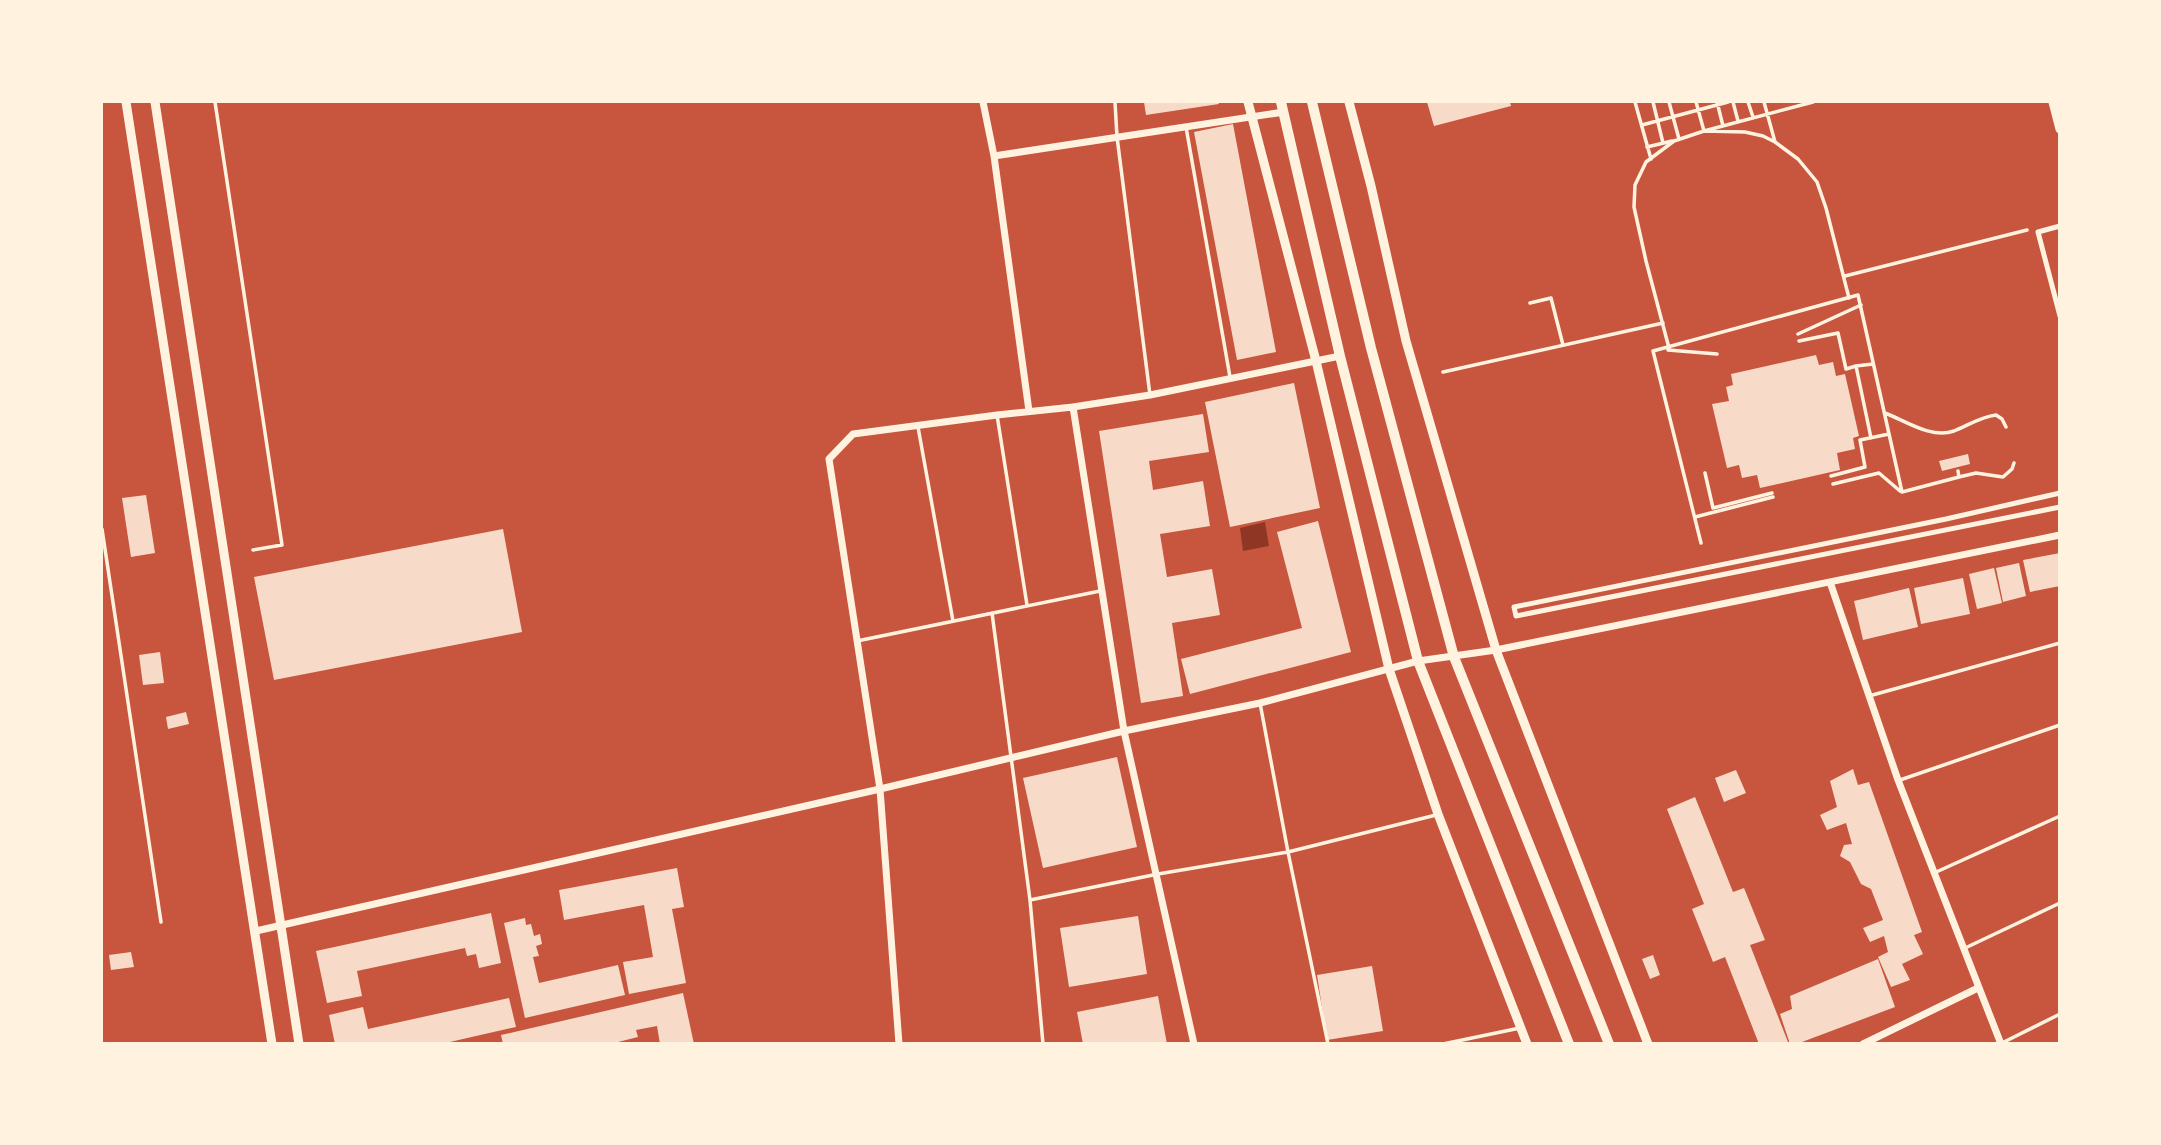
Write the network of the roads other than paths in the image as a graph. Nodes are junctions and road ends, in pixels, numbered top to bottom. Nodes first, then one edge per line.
1 (126, 102) edge
2 (155, 102) edge
3 (983, 102) edge
4 (1115, 102) edge
5 (1248, 102) edge
6 (1312, 102) edge
7 (1349, 102) edge
8 (2053, 102) edge
9 (1283, 107) edge
10 (1252, 116) junction
11 (1185, 127) junction
12 (2060, 129) edge
13 (1117, 137) junction
14 (994, 156) junction
15 (2060, 226) edge
16 (2060, 316) edge
17 (1340, 356) junction
18 (1316, 361) junction
19 (1230, 379) junction
20 (1150, 395) junction
21 (1073, 407) junction
22 (1029, 411) junction
23 (997, 415) junction
24 (917, 425) junction
25 (2060, 493) edge
26 (2060, 506) edge
27 (102, 529) edge
28 (2060, 535) edge
29 (1830, 582) junction
30 (1102, 590) junction
31 (1027, 605) junction
32 (992, 613) junction
33 (953, 621) junction
34 (857, 641) junction
35 (2060, 643) edge
36 (1496, 650) junction
37 (1454, 657) junction
38 (1418, 661) junction
39 (1389, 668) junction
40 (1868, 697) junction
41 (1260, 704) junction
42 (2060, 725) edge
43 (1124, 731) junction
44 (1009, 758) junction
45 (1898, 780) junction
46 (880, 789) junction
47 (1438, 814) junction
48 (2060, 816) edge
49 (1288, 852) junction
50 (1933, 873) junction
51 (1158, 874) junction
52 (1030, 900) junction
53 (2060, 904) edge
54 (161, 922) dead end
55 (282, 925) junction
56 (256, 930) junction
57 (1963, 949) junction
58 (1978, 988) junction
59 (2060, 1014) edge
60 (1520, 1028) junction
61 (2001, 1043) edge
62 (272, 1044) edge
63 (299, 1044) edge
64 (898, 1044) edge
65 (1043, 1044) edge
66 (1194, 1044) edge
67 (1328, 1044) edge
68 (1443, 1044) edge
69 (1527, 1044) edge
70 (1569, 1044) edge
71 (1609, 1044) edge
72 (1648, 1044) edge
73 (1863, 1044) edge

1 - 56 street
2 - 55 street
3 - 14 street
4 - 13 lane
5 - 10 street
6 - 37 main road
7 - 36 street
8 - 12 street
9 - 10 street
9 - 17 main road
10 - 11 street
10 - 18 street
11 - 13 street
11 - 19 lane
13 - 14 street
13 - 20 lane
14 - 22 street
15 - 16 street
17 - 18 street
17 - 38 main road
18 - 19 street
18 - 39 street
19 - 20 street
20 - 21 street
21 - 22 street
21 - 30 street
22 - 23 street
23 - 24 street
23 - 31 lane
24 - 33 lane
24 - 34 street
25 - 26 street
27 - 54 lane
28 - 29 street
29 - 36 street
29 - 40 street
30 - 31 lane
30 - 43 street
31 - 32 lane
32 - 33 lane
32 - 44 lane
33 - 34 lane
34 - 46 street
35 - 40 lane
36 - 37 street
36 - 72 street
37 - 38 street
37 - 71 main road
38 - 39 street
38 - 70 main road
39 - 41 street
39 - 47 street
40 - 45 street
41 - 43 street
41 - 49 lane
42 - 45 lane
43 - 44 street
43 - 51 street
44 - 46 street
44 - 52 lane
45 - 50 street
46 - 55 street
46 - 64 street
47 - 49 lane
47 - 60 street
48 - 50 lane
49 - 51 lane
49 - 67 lane
50 - 57 street
51 - 52 lane
51 - 66 street
52 - 65 lane
53 - 57 lane
55 - 56 street
55 - 63 street
56 - 62 street
57 - 58 street
58 - 61 street
58 - 73 street
59 - 61 lane
60 - 68 lane
60 - 69 street

